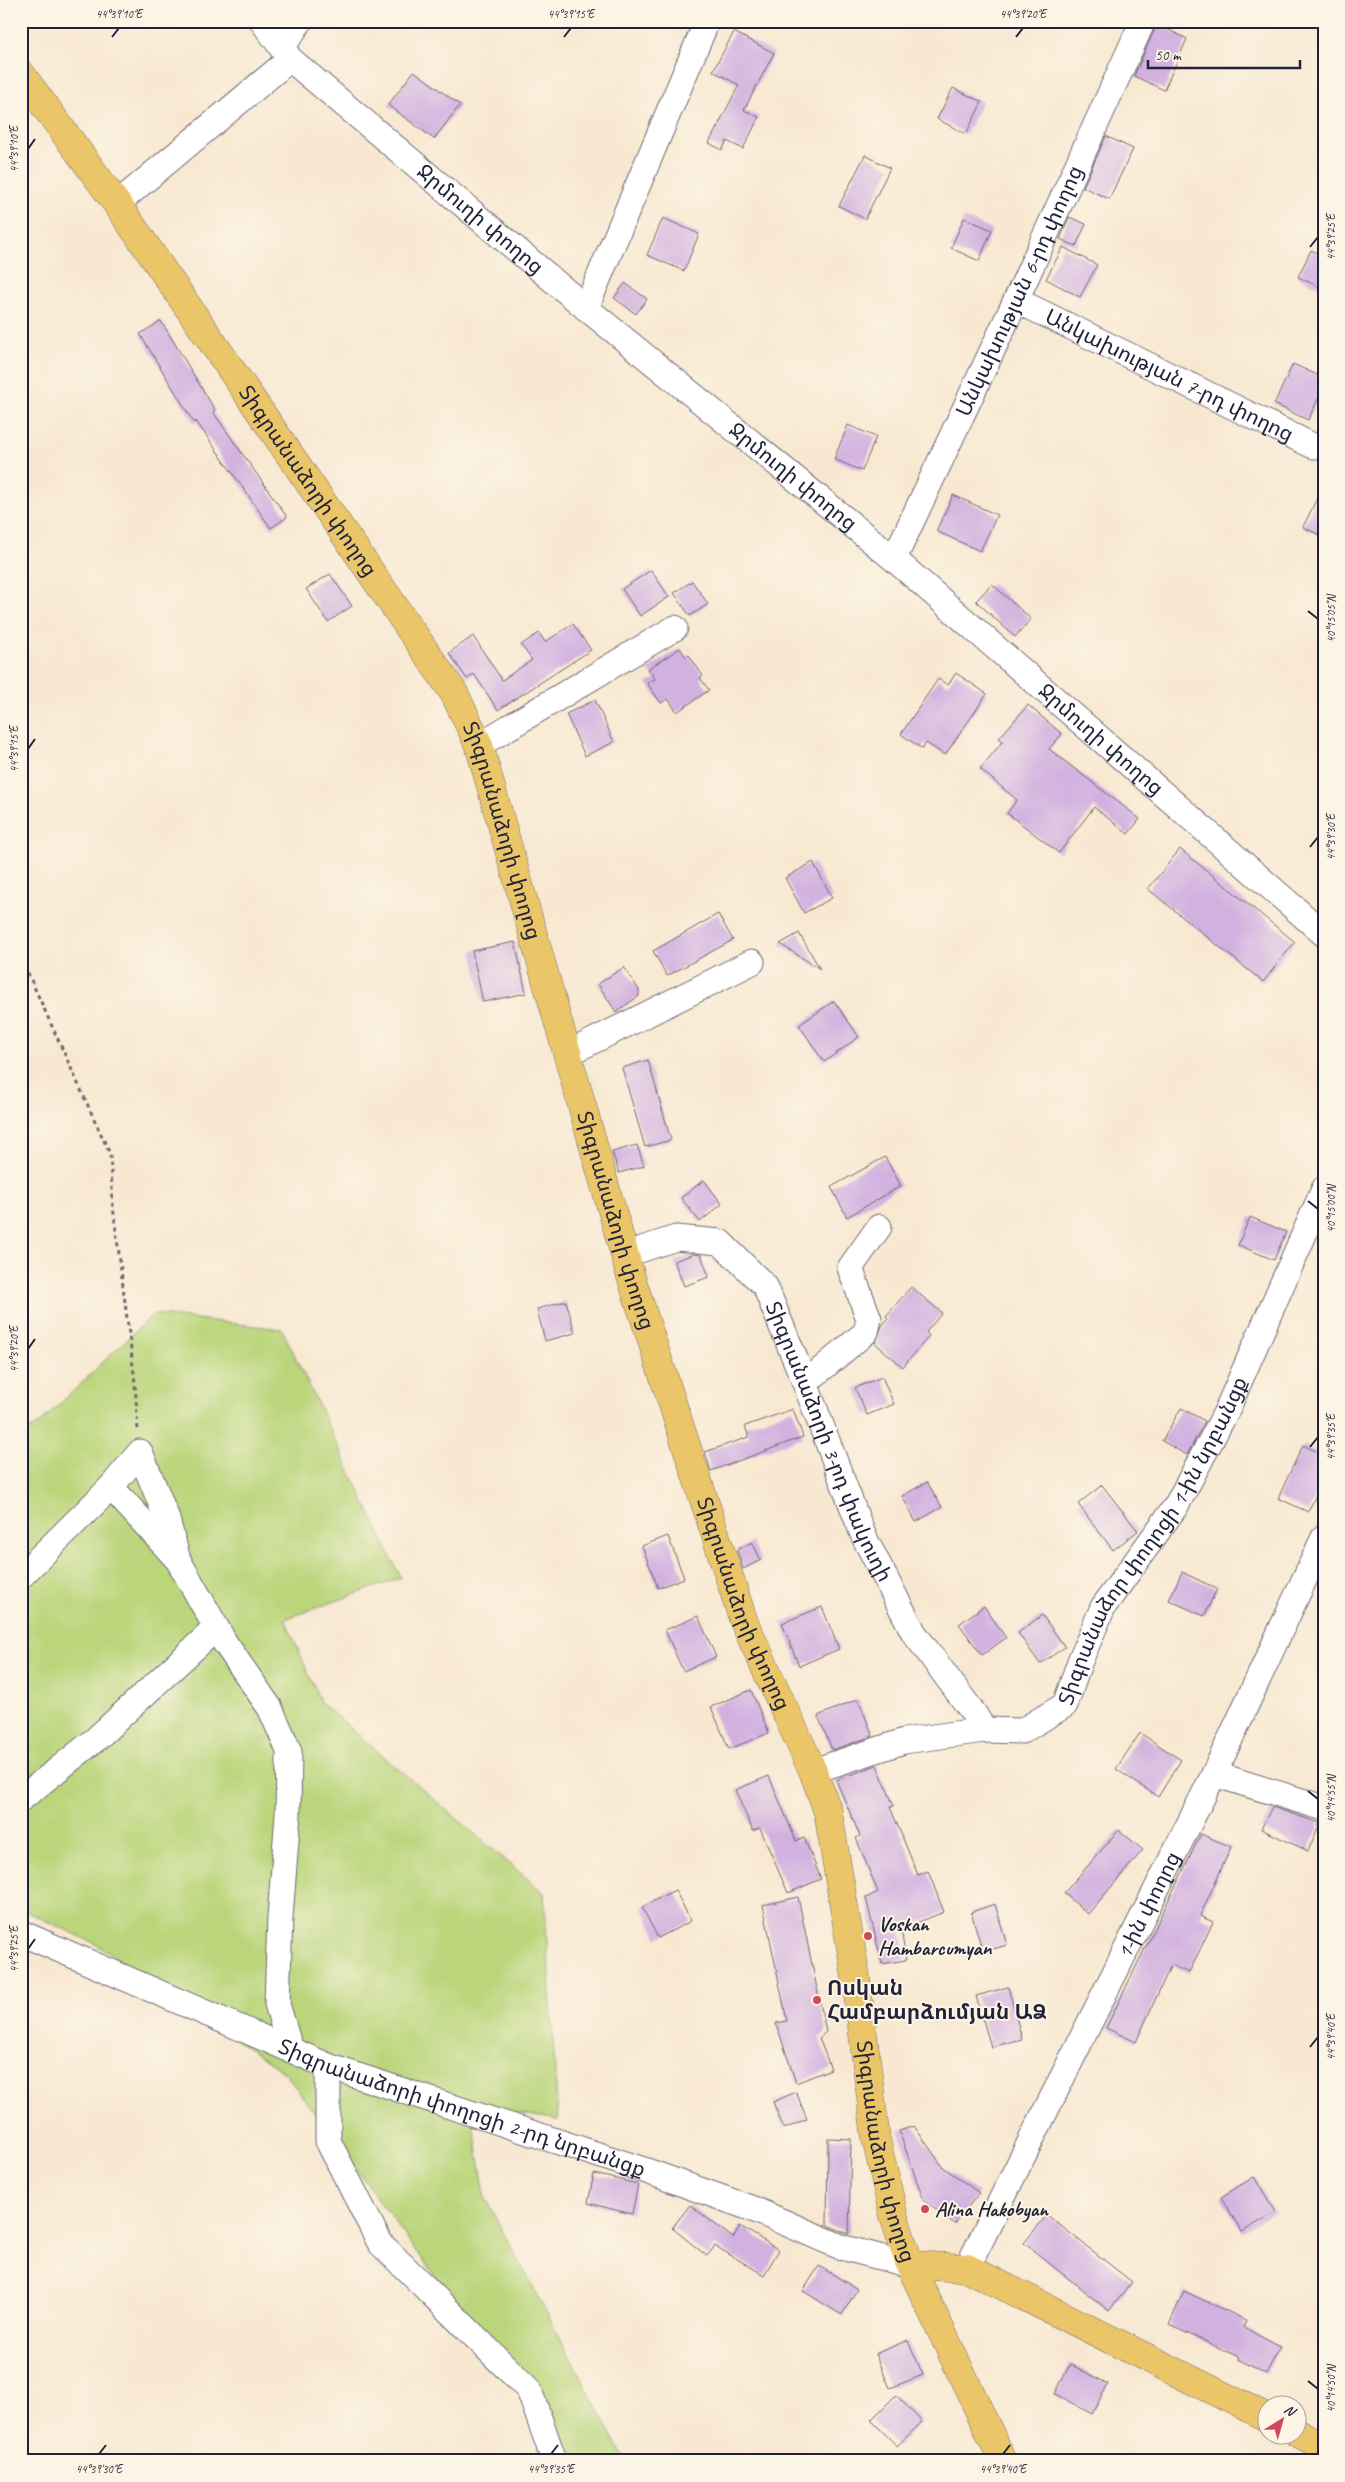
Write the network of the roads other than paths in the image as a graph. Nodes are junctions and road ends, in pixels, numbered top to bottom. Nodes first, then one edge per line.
1 (262, 21) edge
2 (300, 21) edge
3 (708, 21) edge
4 (1143, 21) edge
5 (286, 53) junction
6 (21, 74) edge
7 (117, 204) junction
8 (1016, 300) junction
9 (586, 308) junction
10 (1324, 446) edge
11 (894, 560) junction
12 (675, 628) dead end
13 (480, 745) junction
14 (1324, 934) edge
15 (752, 962) dead end
16 (569, 1053) junction
17 (1324, 1189) edge
18 (879, 1227) dead end
19 (624, 1255) junction
20 (805, 1382) junction
21 (111, 1487) junction
22 (1324, 1537) edge
23 (178, 1560) junction
24 (21, 1576) edge
25 (216, 1628) junction
26 (984, 1730) junction
27 (813, 1771) junction
28 (1214, 1774) junction
29 (21, 1799) edge
30 (1324, 1808) edge
31 (21, 1933) edge
32 (290, 2048) junction
33 (328, 2066) junction
34 (910, 2265) junction
35 (967, 2268) junction
36 (1258, 2413) edge
37 (1308, 2438) edge
38 (1324, 2447) edge
39 (552, 2461) edge
40 (1003, 2461) edge

1 - 5 street, Ջրմուղի փողոց
2 - 5 street
3 - 9 street
4 - 8 street, Անկախության 6-րդ փողոց
5 - 7 street
5 - 9 street, Ջրմուղի փողոց
6 - 7 main road, Տիգրանաձորի փողոց
7 - 13 main road, Տիգրանաձորի փողոց
8 - 10 street, Անկախության 7-րդ փողոց
8 - 11 street, Անկախության 6-րդ փողոց
9 - 11 street, Ջրմուղի փողոց
11 - 14 street, Ջրմուղի փողոց
12 - 13 street
13 - 16 main road, Տիգրանաձորի փողոց
15 - 16 street
16 - 19 main road, Տիգրանաձորի փողոց
17 - 26 street, Տիգրանաձոր փողոցի 1-ին նրբանցք
18 - 20 street
19 - 20 street, Տիգրանաձորի 3-րդ փակուղի
19 - 27 main road, Տիգրանաձորի փողոց
20 - 26 street, Տիգրանաձորի 3-րդ փակուղի
21 - 23 street
21 - 23 street
21 - 24 street
22 - 28 street, 1-ին փողոց
23 - 25 street
25 - 29 street
25 - 32 street
26 - 27 street, Տիգրանաձոր փողոցի 1-ին նրբանցք
27 - 34 main road, Տիգրանաձորի փողոց
28 - 30 street
28 - 35 street, 1-ին փողոց
31 - 32 street, Տիգրանաձորի փողոցի 2-րդ նրբանցք
32 - 33 street, Տիգրանաձորի փողոցի 2-րդ նրբանցք
33 - 34 street, Տիգրանաձորի փողոցի 2-րդ նրբանցք
33 - 39 street
34 - 35 main road
34 - 40 main road, Տիգրանաձորի փողոց
35 - 36 main road
37 - 38 main road

